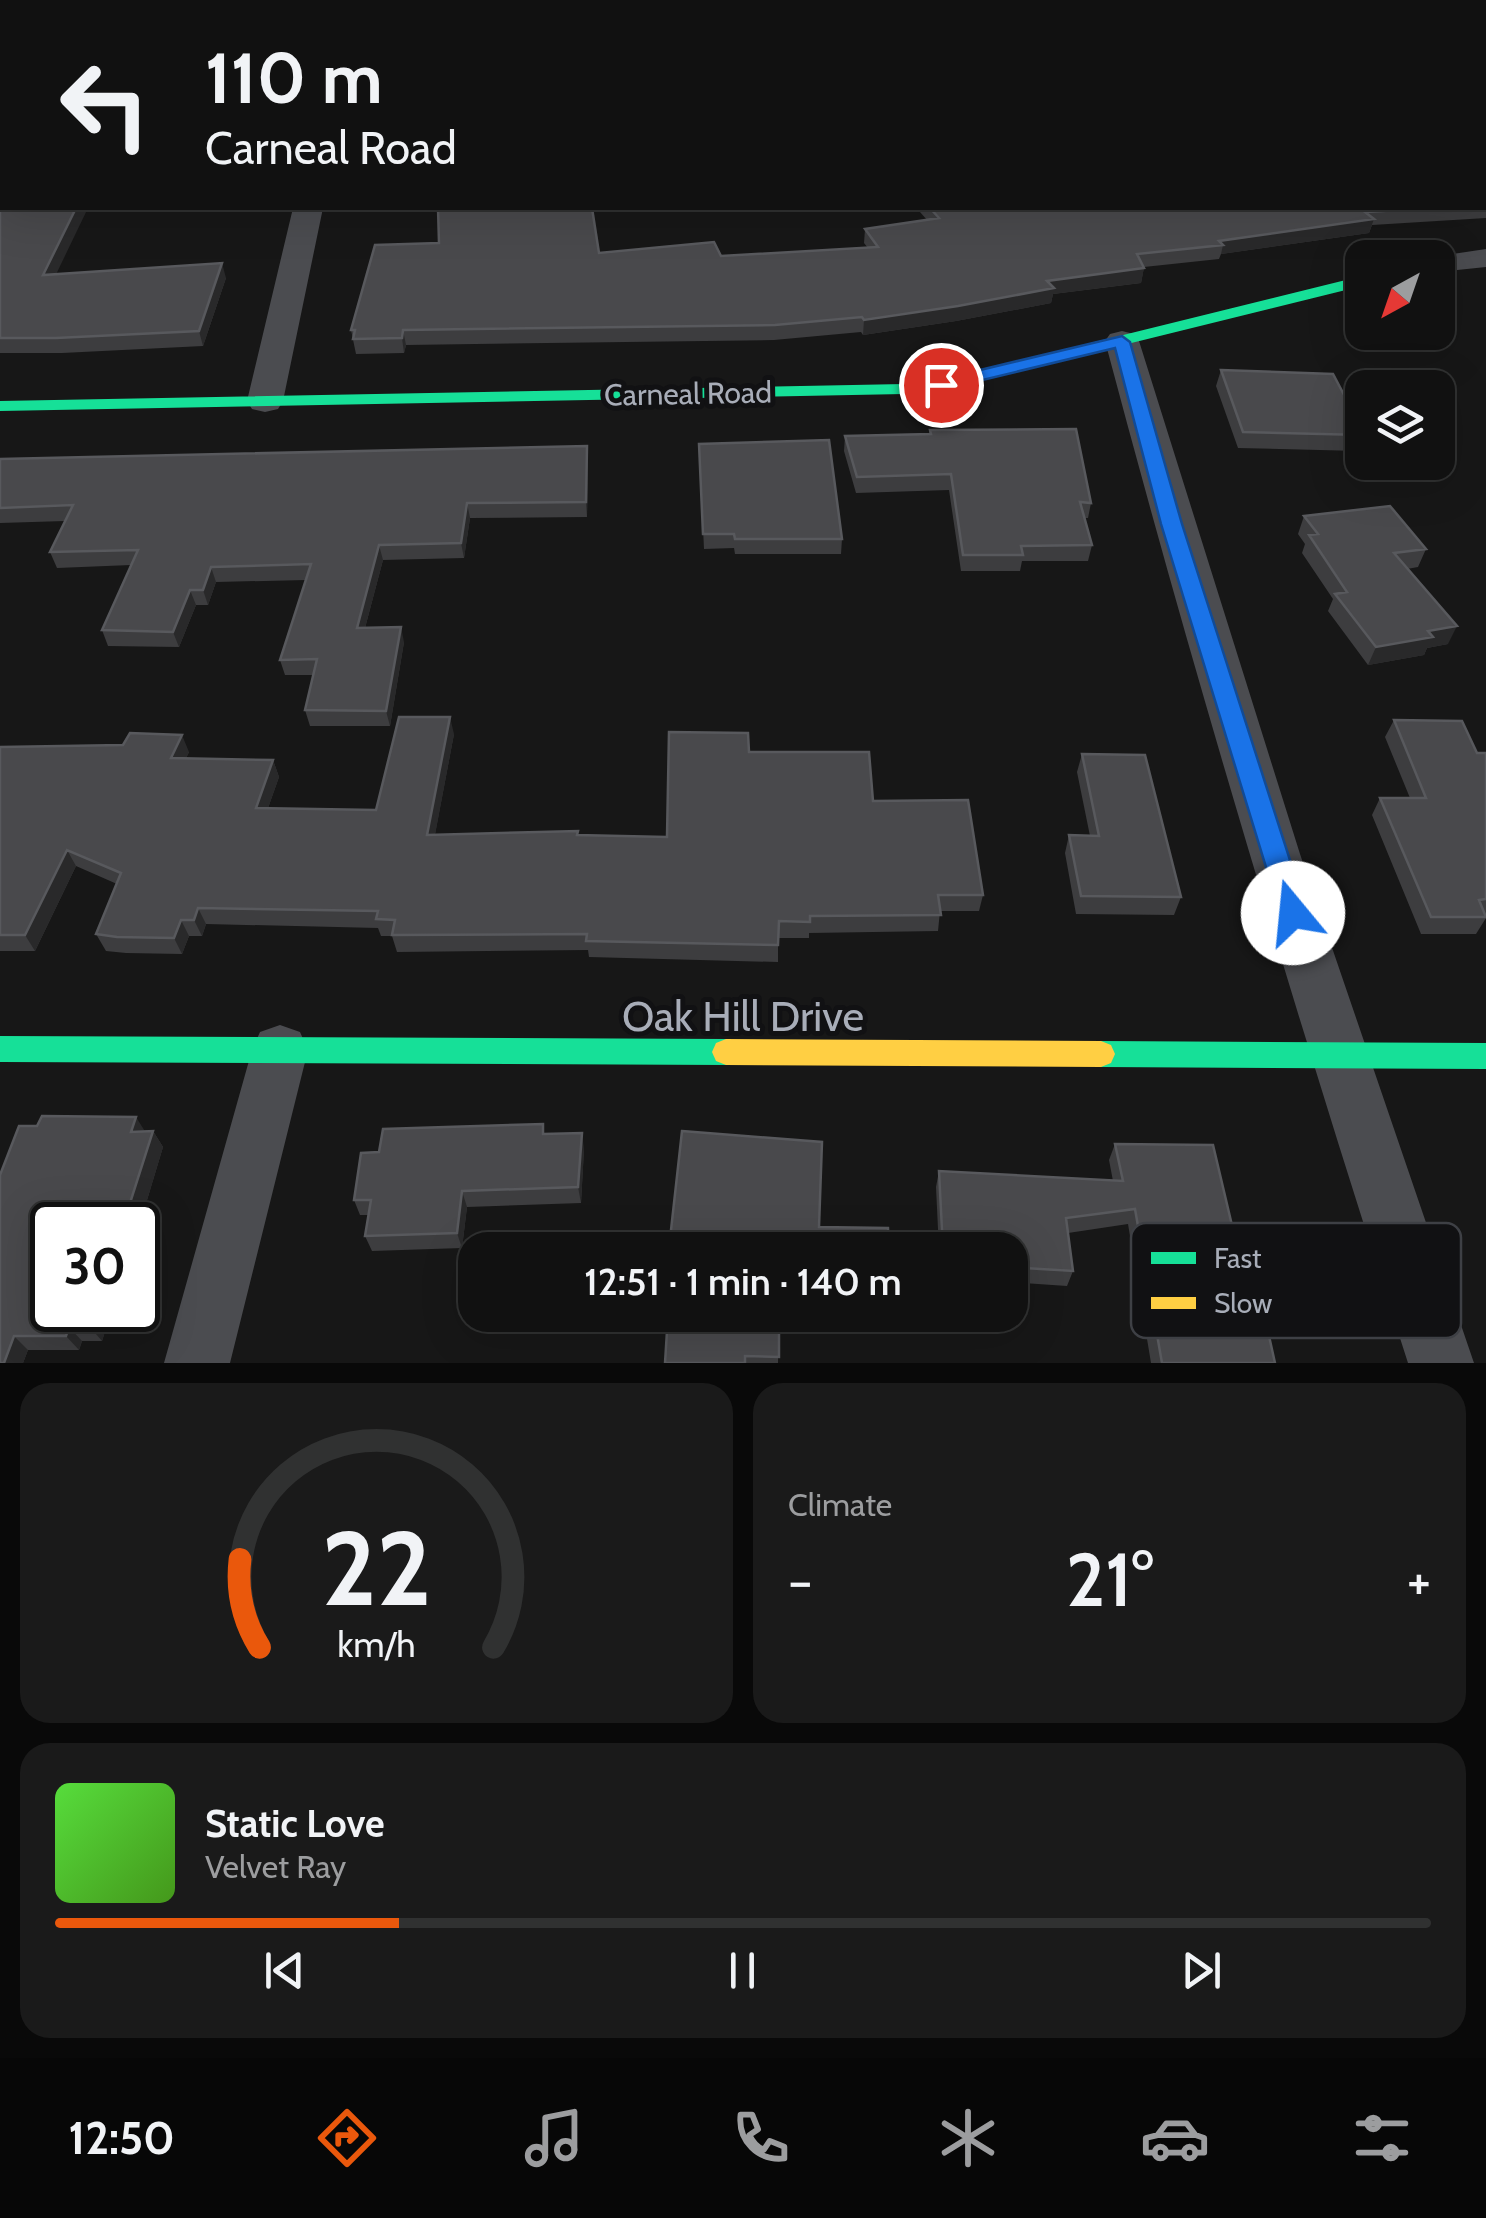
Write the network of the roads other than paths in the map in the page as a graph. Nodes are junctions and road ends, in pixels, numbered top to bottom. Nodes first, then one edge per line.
1 (308, 210) edge
2 (1486, 258) edge
3 (1455, 261) edge
4 (1345, 285) edge
5 (1122, 342) junction
6 (265, 400) junction
7 (0, 406) edge
8 (0, 1049) edge
9 (280, 1050) junction
10 (1338, 1056) junction
11 (1486, 1056) edge
12 (1394, 1223) edge
13 (1433, 1338) edge
14 (197, 1363) edge
15 (1441, 1363) edge

1 - 6 street
2 - 3 street
4 - 5 street, Carneal Road
5 - 6 street, Carneal Road
5 - 10 street
6 - 7 street, Carneal Road
8 - 9 street, Oak Hill Drive
9 - 10 street, Oak Hill Drive
9 - 14 street
10 - 11 street, Oak Hill Drive
10 - 12 street
13 - 15 street

